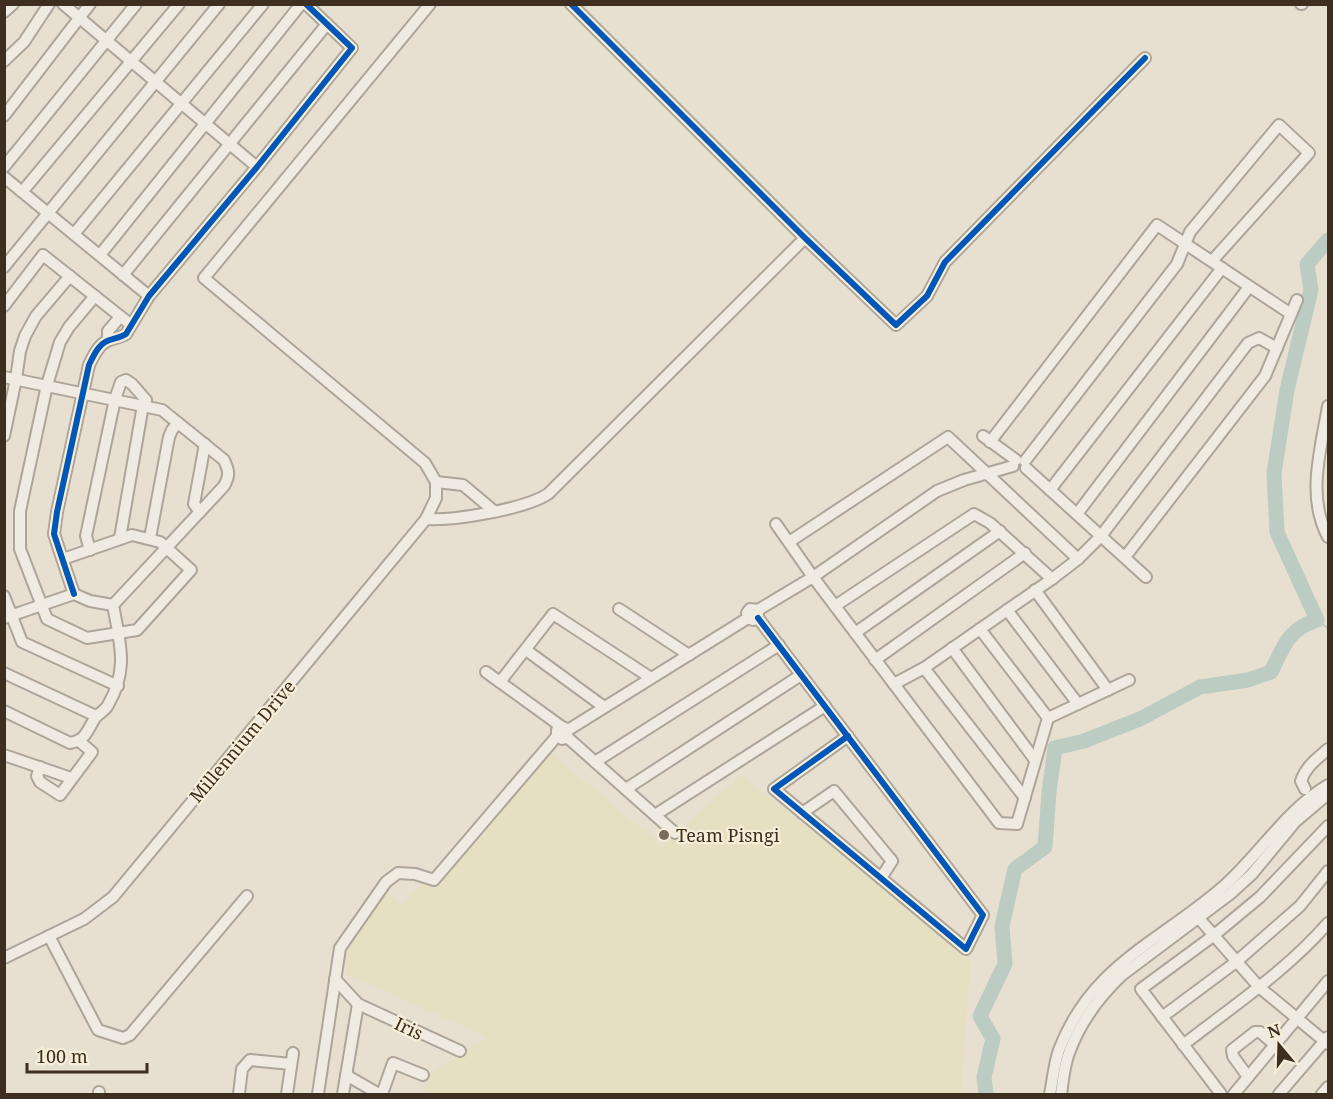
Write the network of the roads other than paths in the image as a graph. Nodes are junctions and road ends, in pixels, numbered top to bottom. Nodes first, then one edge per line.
1 (13, 4) edge
2 (49, 4) edge
3 (63, 4) edge
4 (90, 4) edge
5 (136, 4) edge
6 (179, 4) edge
7 (219, 4) edge
8 (263, 4) edge
9 (301, 4) edge
10 (306, 4) edge
11 (430, 4) edge
12 (571, 4) edge
13 (4, 12) edge
14 (78, 18) junction
15 (327, 24) junction
16 (105, 40) junction
17 (1145, 58) dead end
18 (4, 61) edge
19 (131, 62) junction
20 (157, 81) junction
21 (182, 104) junction
22 (4, 116) edge
23 (206, 123) junction
24 (229, 144) junction
25 (4, 167) edge
26 (257, 167) junction
27 (4, 177) edge
28 (22, 192) junction
29 (49, 213) junction
30 (74, 234) junction
31 (805, 238) junction
32 (1186, 244) junction
33 (100, 255) junction
34 (1217, 265) junction
35 (4, 267) edge
36 (123, 275) junction
37 (70, 276) junction
38 (1249, 287) junction
39 (95, 296) junction
40 (148, 296) junction
41 (1298, 300) dead end
42 (4, 306) edge
43 (1291, 314) junction
44 (120, 317) junction
45 (130, 324) junction
46 (108, 340) junction
47 (1277, 348) junction
48 (4, 377) edge
49 (16, 379) junction
50 (47, 385) junction
51 (82, 392) junction
52 (115, 399) junction
53 (143, 405) junction
54 (1329, 406) edge
55 (178, 423) junction
56 (4, 436) edge
57 (205, 444) junction
58 (1020, 464) junction
59 (1323, 468) edge
60 (987, 473) junction
61 (436, 482) junction
62 (1050, 490) junction
63 (494, 511) junction
64 (200, 512) junction
65 (1077, 514) junction
66 (426, 519) junction
67 (1325, 520) edge
68 (776, 524) dead end
69 (1000, 531) junction
70 (1101, 536) junction
71 (1329, 537) edge
72 (120, 538) junction
73 (150, 538) junction
74 (789, 542) junction
75 (167, 547) junction
76 (90, 550) junction
77 (1025, 553) junction
78 (1125, 557) junction
79 (63, 559) junction
80 (1078, 559) junction
81 (813, 577) junction
82 (1146, 577) dead end
83 (1052, 579) junction
84 (1035, 590) junction
85 (74, 594) junction
86 (4, 596) edge
87 (42, 605) junction
88 (113, 605) junction
89 (835, 606) junction
90 (620, 609) dead end
91 (1007, 610) junction
92 (755, 615) junction
93 (8, 617) edge
94 (980, 629) junction
95 (855, 633) junction
96 (118, 634) junction
97 (779, 645) junction
98 (952, 648) junction
99 (526, 650) junction
100 (689, 655) junction
101 (875, 660) junction
102 (924, 668) junction
103 (4, 672) edge
104 (486, 672) dead end
105 (801, 675) junction
106 (651, 678) junction
107 (1129, 680) dead end
108 (500, 682) junction
109 (894, 684) junction
110 (118, 686) junction
111 (1108, 690) junction
112 (1078, 704) junction
113 (825, 706) junction
114 (604, 707) junction
115 (4, 711) edge
116 (96, 716) junction
117 (1048, 718) junction
118 (564, 732) junction
119 (848, 736) junction
120 (79, 741) junction
121 (1329, 749) edge
122 (4, 755) edge
123 (1035, 760) junction
124 (595, 762) junction
125 (40, 767) junction
126 (71, 778) junction
127 (1329, 785) edge
128 (626, 789) junction
129 (1305, 789) dead end
130 (1329, 794) edge
131 (1025, 798) junction
132 (802, 813) junction
133 (655, 815) junction
134 (1329, 826) edge
135 (675, 833) dead end
136 (1329, 872) edge
137 (881, 878) junction
138 (247, 896) dead end
139 (1196, 915) junction
140 (1329, 923) edge
141 (49, 936) junction
142 (1213, 936) junction
143 (4, 958) edge
144 (1236, 962) junction
145 (335, 979) junction
146 (1329, 981) edge
147 (1259, 987) junction
148 (358, 1004) junction
149 (1162, 1017) junction
150 (1298, 1019) junction
151 (1327, 1041) edge
152 (1182, 1045) junction
153 (1275, 1045) junction
154 (460, 1051) dead end
155 (346, 1075) junction
156 (423, 1075) dead end
157 (1248, 1077) junction
158 (1329, 1087) edge
159 (239, 1095) edge
160 (287, 1095) edge
161 (318, 1095) edge
162 (344, 1095) edge
163 (381, 1095) edge
164 (1050, 1095) edge
165 (1061, 1095) edge
166 (1221, 1095) edge
167 (1234, 1095) edge
168 (1279, 1095) edge
169 (1322, 1095) edge

1 - 13 street
2 - 18 street
3 - 14 street
4 - 14 street
5 - 16 street
6 - 19 street
7 - 20 street
8 - 21 street
9 - 23 street
10 - 15 street
11 - 61 street
12 - 31 street
14 - 16 street
14 - 22 street
15 - 24 street
15 - 26 street
16 - 19 street
16 - 25 street
17 - 31 street
19 - 20 street
19 - 28 street
20 - 21 street
20 - 29 street
21 - 23 street
21 - 30 street
23 - 24 street
23 - 33 street
24 - 26 street
24 - 36 street
26 - 40 street
27 - 28 street
28 - 29 street
29 - 30 street
29 - 35 street
30 - 33 street
31 - 63 street
32 - 34 street
32 - 34 street
32 - 58 street
32 - 58 street
33 - 36 street
34 - 38 street
34 - 62 street
36 - 40 street
37 - 39 street
37 - 42 street
37 - 49 street
38 - 43 street
38 - 65 street
39 - 44 street
39 - 50 street
40 - 45 street
41 - 43 street
43 - 47 street
44 - 45 street
44 - 46 street
45 - 46 street
46 - 51 street
47 - 70 street
47 - 78 street
48 - 49 street
49 - 50 street
49 - 56 street
50 - 51 street
50 - 87 street
51 - 52 street
51 - 79 street
52 - 53 street
52 - 53 street
52 - 76 street
53 - 55 street
53 - 72 street
54 - 59 street
55 - 57 street
55 - 73 street
57 - 64 street
57 - 64 street
58 - 60 street
58 - 62 street
59 - 67 street
60 - 74 street
60 - 80 street
60 - 81 street
61 - 63 street
61 - 66 street, Millennium Drive
62 - 65 street
63 - 66 street
64 - 75 street
65 - 70 street
66 - 141 street, Millennium Drive
67 - 71 street
68 - 74 street
69 - 77 street
69 - 89 street
69 - 95 street
70 - 78 street
70 - 80 street
72 - 73 street
72 - 76 street
73 - 75 street
74 - 81 street
75 - 88 street
75 - 96 street
76 - 79 street
77 - 83 street
77 - 101 street
78 - 82 street
79 - 85 street
80 - 83 street
81 - 89 street
81 - 92 street
83 - 84 street
84 - 91 street
84 - 111 street
85 - 87 street
85 - 88 street
86 - 93 street
87 - 93 street
87 - 96 street
88 - 96 street
89 - 95 street
90 - 100 street
91 - 94 street
91 - 112 street
92 - 97 street
92 - 100 street
93 - 110 street
94 - 98 street
94 - 117 street
95 - 101 street
96 - 110 street
97 - 105 street
97 - 124 street
98 - 102 street
98 - 123 street
99 - 106 street
99 - 108 street
99 - 114 street
100 - 106 street
101 - 109 street
102 - 109 street
102 - 131 street
103 - 116 street
104 - 108 street
105 - 113 street
105 - 128 street
106 - 114 street
107 - 111 street
108 - 118 street
109 - 131 street
110 - 116 street
111 - 112 street
112 - 117 street
113 - 119 street
113 - 133 street
114 - 118 street
115 - 120 street
116 - 120 street
117 - 123 street
118 - 124 street
118 - 145 street
119 - 132 street
119 - 137 street
120 - 126 street
121 - 129 street
122 - 125 street
123 - 131 street
124 - 128 street
125 - 126 street
125 - 126 street
127 - 139 street
128 - 133 street
130 - 139 street
132 - 137 street
132 - 137 street
133 - 135 street
134 - 142 street
136 - 144 street
138 - 141 street
139 - 142 street
139 - 164 street
139 - 165 street
140 - 147 street
141 - 143 street, Millennium Drive
142 - 144 street
142 - 149 street
144 - 147 street
144 - 149 street
145 - 148 street
145 - 161 street
146 - 150 street
147 - 150 street
147 - 152 street
148 - 154 street, Iris
148 - 155 street
149 - 152 street
150 - 151 street
150 - 153 street
151 - 168 street
152 - 166 street
153 - 157 street
153 - 157 street
155 - 162 street
155 - 163 street
156 - 163 street
157 - 167 street
158 - 169 street
159 - 160 street

